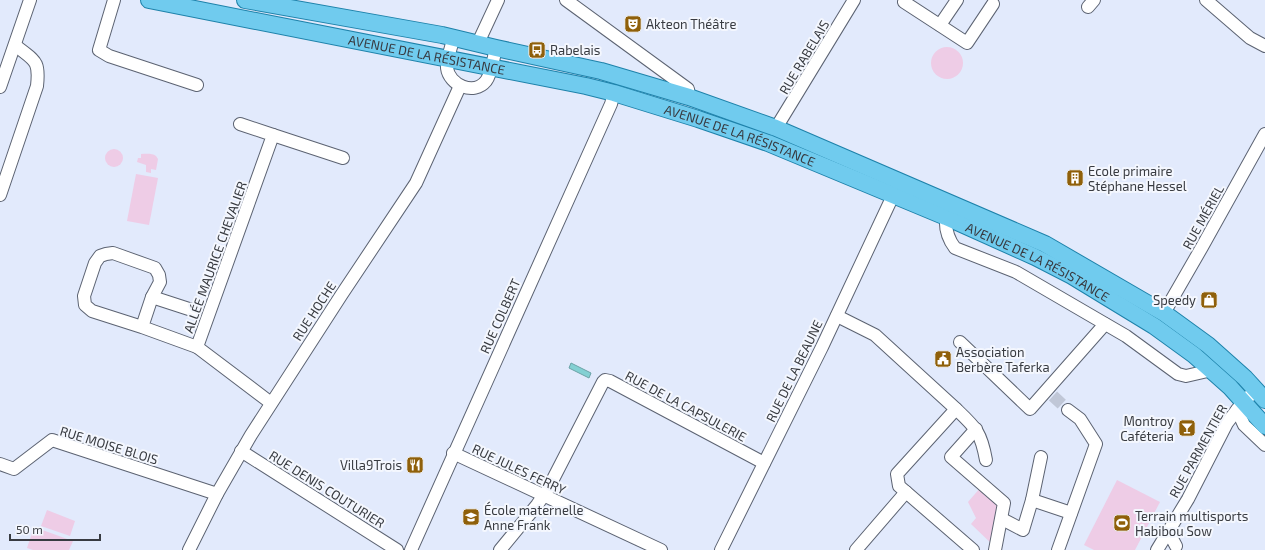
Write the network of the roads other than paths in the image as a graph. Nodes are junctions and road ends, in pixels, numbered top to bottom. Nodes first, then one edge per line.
1 (30, 0) edge
2 (114, 0) edge
3 (149, 0) edge
4 (245, 0) edge
5 (498, 0) edge
6 (566, 0) edge
7 (854, 0) edge
8 (957, 0) edge
9 (1206, 0) edge
10 (904, 2) dead end
11 (993, 4) dead end
12 (940, 25) junction
13 (454, 37) junction
14 (478, 43) junction
15 (15, 45) junction
16 (1265, 46) edge
17 (496, 48) junction
18 (449, 59) junction
19 (491, 67) junction
20 (197, 85) dead end
21 (460, 86) junction
22 (0, 87) edge
23 (614, 93) junction
24 (689, 93) junction
25 (240, 124) dead end
26 (778, 126) junction
27 (273, 134) junction
28 (1265, 134) edge
29 (343, 158) dead end
30 (0, 195) edge
31 (890, 202) dead end
32 (946, 218) junction
33 (152, 297) junction
34 (195, 311) dead end
35 (1164, 313) junction
36 (837, 316) junction
37 (1105, 324) junction
38 (142, 327) junction
39 (960, 342) dead end
40 (197, 347) junction
41 (1212, 370) junction
42 (1260, 395) edge
43 (271, 403) junction
44 (1240, 406) junction
45 (956, 409) junction
46 (1068, 410) tunnel mouth
47 (1265, 426) edge
48 (976, 429) junction
49 (1265, 445) edge
50 (241, 451) junction
51 (453, 453) junction
52 (1041, 457) dead end
53 (986, 460) dead end
54 (764, 463) junction
55 (0, 464) edge
56 (906, 492) junction
57 (217, 494) junction
58 (543, 496) junction
59 (1032, 500) junction
60 (1071, 513) junction
61 (1002, 519) junction
62 (1168, 531) junction
63 (1176, 546) dead end
64 (189, 550) edge
65 (397, 550) edge
66 (411, 550) edge
67 (500, 550) edge
68 (661, 550) edge
69 (721, 550) edge
70 (856, 550) edge
71 (973, 550) edge
72 (996, 550) edge
73 (1058, 550) edge
74 (1157, 550) edge

1 - 15 street
2 - 20 street
3 - 18 main road, AVENUE DE LA RÉSISTANCE
4 - 13 main road, AVENUE DE LA RÉSISTANCE
5 - 14 street
6 - 24 street
7 - 26 street, RUE RABELAIS
8 - 12 street
9 - 16 street
10 - 12 street
11 - 12 street
13 - 14 main road, AVENUE DE LA RÉSISTANCE
13 - 18 street
14 - 17 main road, AVENUE DE LA RÉSISTANCE
15 - 22 street
15 - 30 street
17 - 19 street
17 - 24 main road, AVENUE DE LA RÉSISTANCE
18 - 19 main road, AVENUE DE LA RÉSISTANCE
18 - 21 street
19 - 21 street
19 - 23 main road, AVENUE DE LA RÉSISTANCE
21 - 43 street, RUE HOCHE
23 - 32 main road, AVENUE DE LA RÉSISTANCE
23 - 51 street, RUE COLBERT
24 - 26 main road, AVENUE DE LA RÉSISTANCE
25 - 27 street
26 - 35 main road, AVENUE DE LA RÉSISTANCE
27 - 29 street
27 - 40 street, ALLÉE MAURICE CHEVALIER
28 - 35 street, RUE MÉRIEL
31 - 36 street, RUE DE LA BEAUNE
32 - 37 street
32 - 41 main road, AVENUE DE LA RÉSISTANCE
33 - 34 street
33 - 38 street
33 - 38 street
35 - 42 main road, AVENUE DE LA RÉSISTANCE
36 - 45 street
36 - 54 street, RUE DE LA BEAUNE
37 - 39 street
37 - 41 street
38 - 40 street
40 - 43 street, ALLÉE MAURICE CHEVALIER
41 - 44 main road, AVENUE DE LA RÉSISTANCE
42 - 44 street, RUE PARMENTIER
43 - 50 street, RUE HOCHE
44 - 47 main road, AVENUE DE LA RÉSISTANCE
44 - 49 street, AVENUE DE LA RÉSISTANCE
44 - 62 street, RUE PARMENTIER
45 - 48 street
45 - 56 street
46 - 60 street
48 - 53 street
48 - 61 street
50 - 57 street, RUE HOCHE
50 - 65 street, RUE DENIS COUTURIER
51 - 58 street, RUE JULES FERRY
51 - 66 street, RUE COLBERT
52 - 59 street
54 - 58 street, RUE DE LA CAPSULERIE
54 - 69 street, RUE DE LA BEAUNE
55 - 57 street, RUE MOISE BLOIS
56 - 70 street
56 - 71 street
57 - 64 street, RUE HOCHE
58 - 67 street
58 - 68 street, RUE JULES FERRY
59 - 60 street
59 - 61 street
60 - 73 street
61 - 72 street
62 - 63 street
62 - 74 street, RUE PARMENTIER

